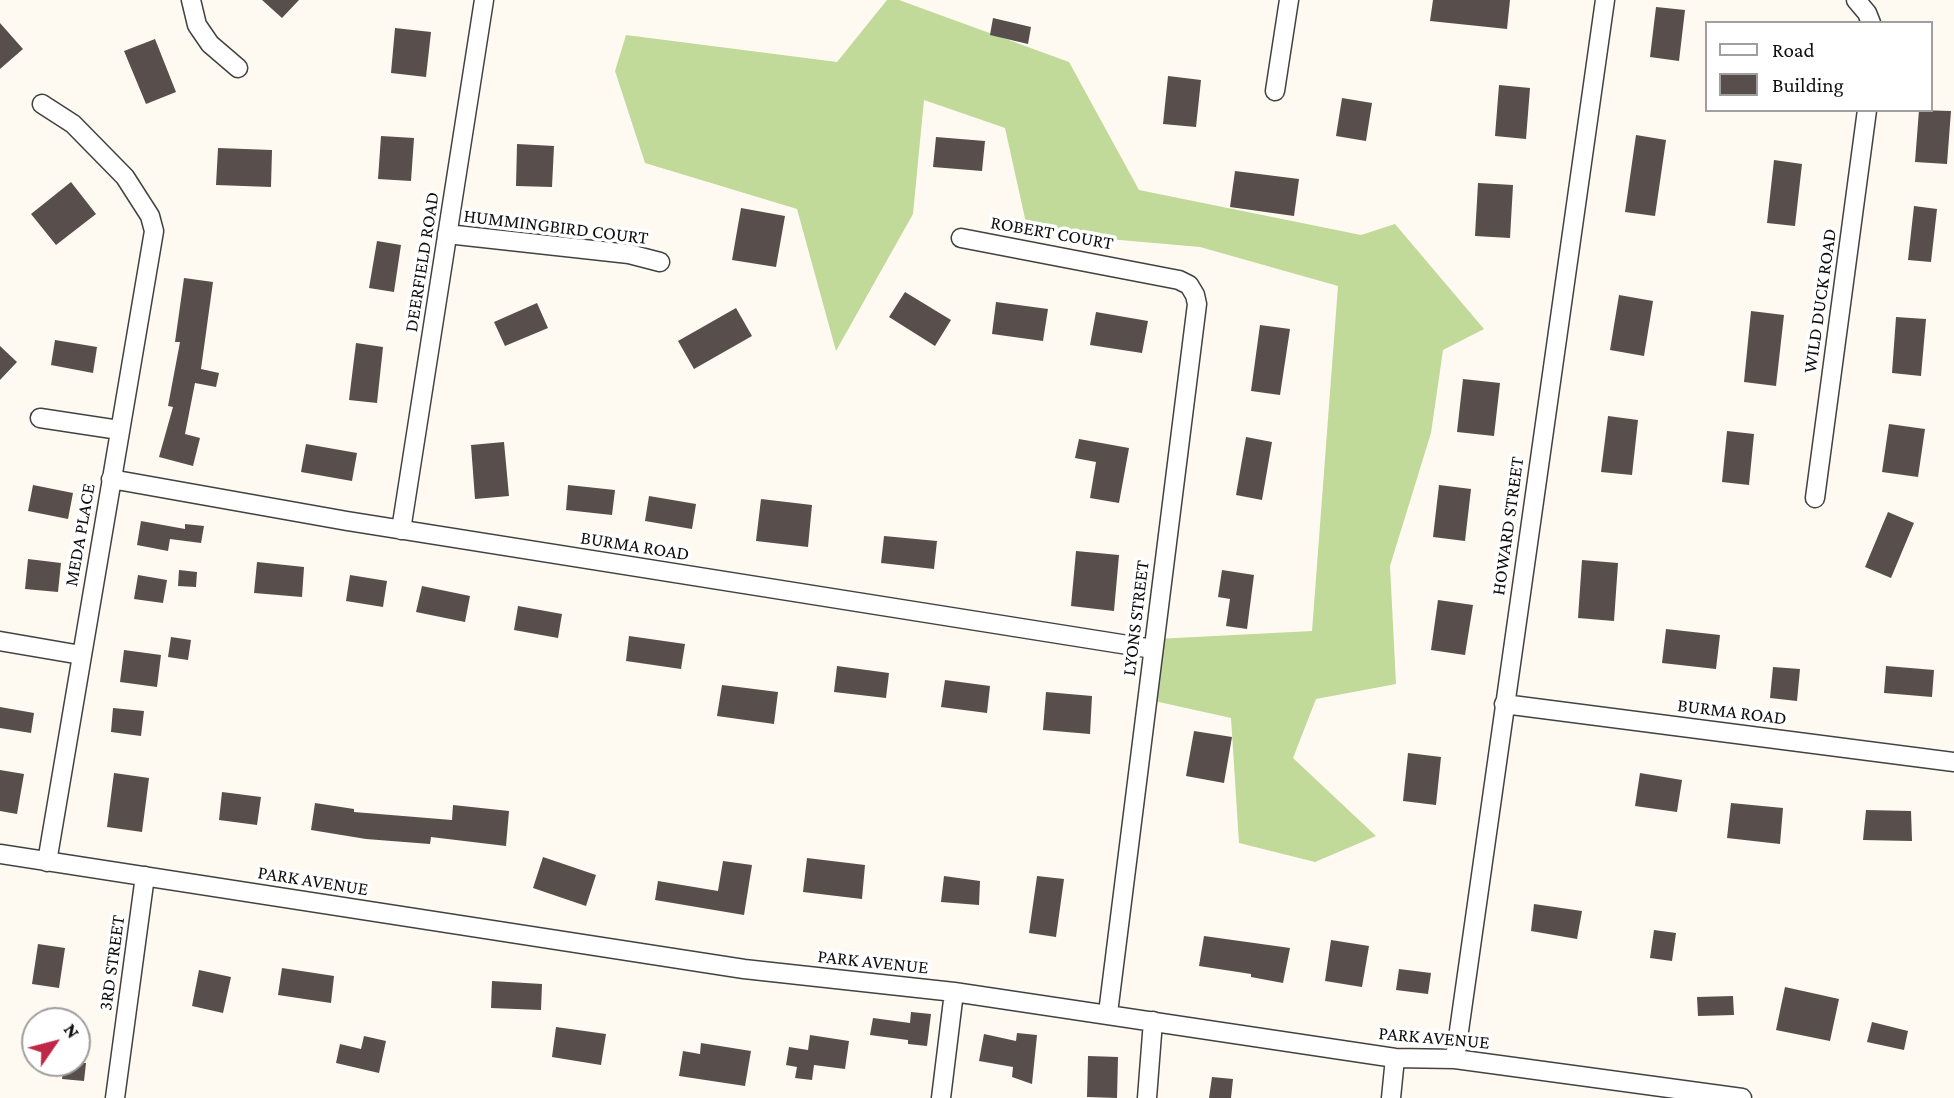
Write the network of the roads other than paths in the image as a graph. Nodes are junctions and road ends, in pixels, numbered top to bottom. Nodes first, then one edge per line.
1 (191, 0) edge
2 (484, 0) edge
3 (1289, 0) edge
4 (1605, 0) edge
5 (1859, 3) edge
6 (1870, 21) edge
7 (238, 68) dead end
8 (1275, 91) dead end
9 (42, 104) dead end
10 (1867, 112) edge
11 (447, 234) junction
12 (961, 238) dead end
13 (660, 262) dead end
14 (1136, 270) joint
15 (40, 418) dead end
16 (119, 430) junction
17 (111, 479) junction
18 (1815, 498) dead end
19 (401, 530) junction
20 (0, 640) edge
21 (1153, 649) junction
22 (81, 655) junction
23 (1504, 704) junction
24 (1954, 762) edge
25 (0, 854) edge
26 (47, 862) junction
27 (145, 876) junction
28 (954, 992) junction
29 (1108, 1013) junction
30 (1153, 1021) junction
31 (1395, 1058) junction
32 (1455, 1059) junction
33 (115, 1098) edge
34 (941, 1098) edge
35 (1147, 1098) edge
36 (1391, 1098) edge
37 (1742, 1098) edge

1 - 7 street
2 - 11 street, DEERFIELD ROAD
3 - 8 street
4 - 23 street, HOWARD STREET
5 - 6 street
9 - 16 street, MEDA PLACE
10 - 18 street, WILD DUCK ROAD
11 - 13 street, HUMMINGBIRD COURT
11 - 19 street, DEERFIELD ROAD
12 - 14 street, ROBERT COURT
14 - 21 street, LYONS STREET
15 - 16 street
16 - 17 street, MEDA PLACE
17 - 19 street, BURMA ROAD
17 - 22 street, MEDA PLACE
19 - 21 street, BURMA ROAD
20 - 22 street
21 - 29 street, LYONS STREET
22 - 26 street, MEDA PLACE
23 - 24 street, BURMA ROAD
23 - 32 street, HOWARD STREET
25 - 26 street, PARK AVENUE
26 - 27 street, PARK AVENUE
27 - 28 street, PARK AVENUE
27 - 33 street, 3RD STREET
28 - 29 street, PARK AVENUE
28 - 34 street
29 - 30 street, PARK AVENUE
30 - 31 street, PARK AVENUE
30 - 35 street
31 - 32 street, PARK AVENUE
31 - 36 street
32 - 37 street, PARK AVENUE

